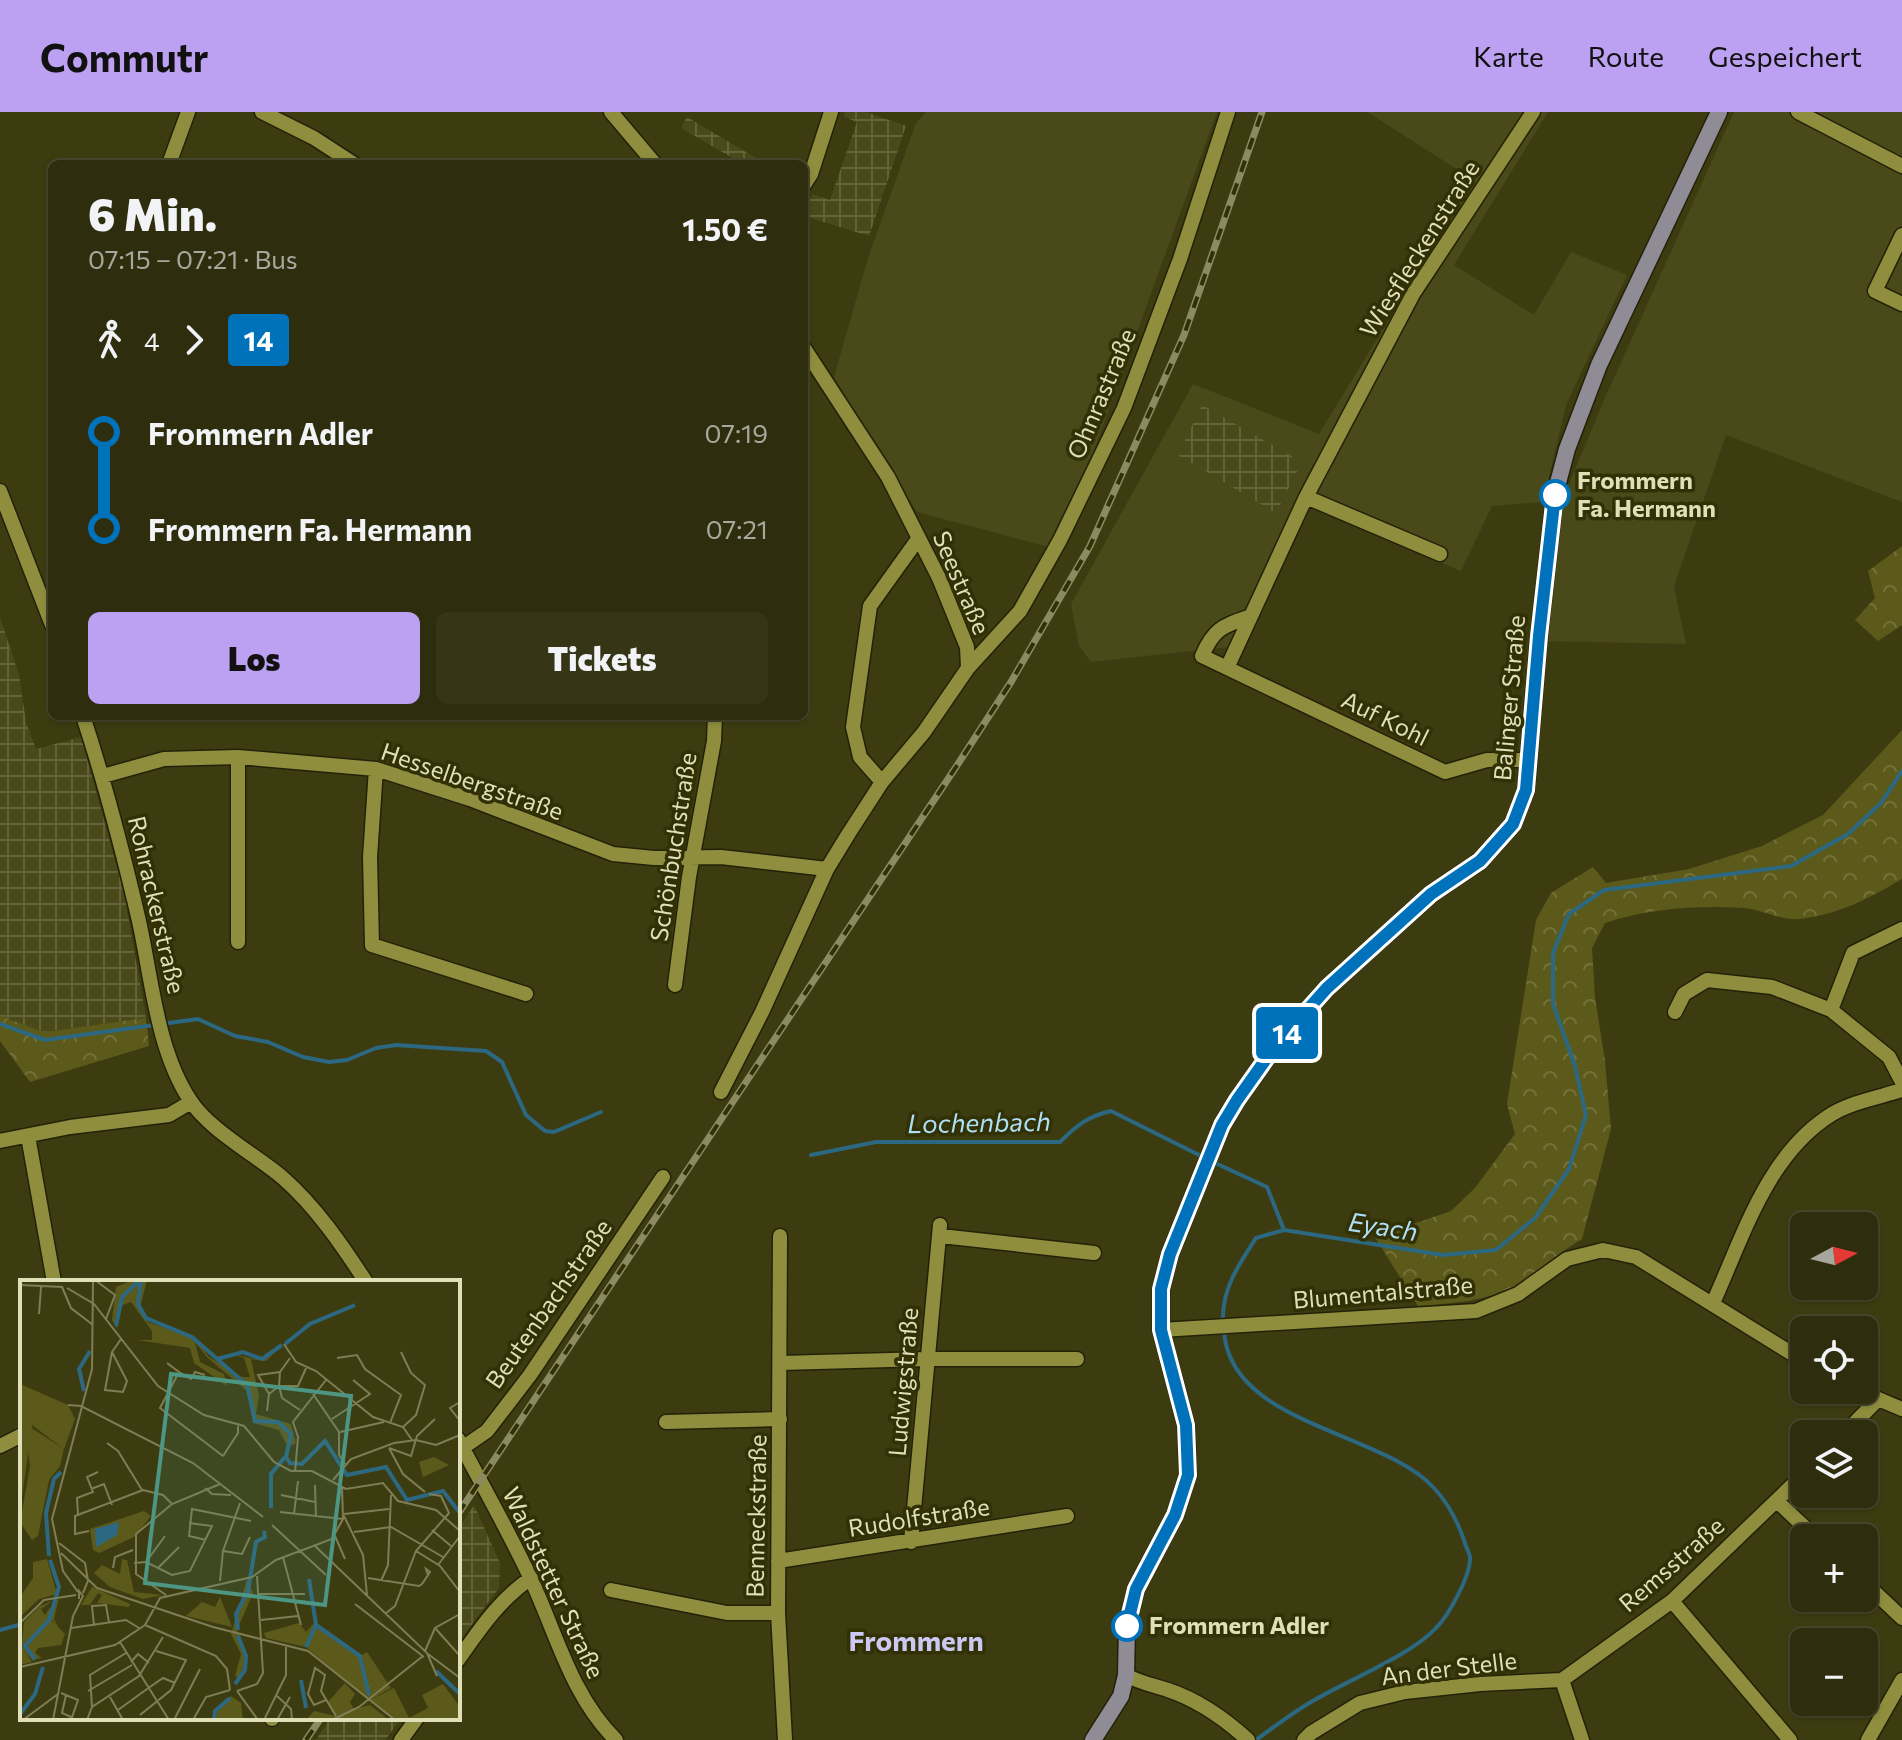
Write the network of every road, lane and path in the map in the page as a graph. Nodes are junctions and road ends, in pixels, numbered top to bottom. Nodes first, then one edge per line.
1 (188, 112) edge
2 (262, 112) edge
3 (611, 112) edge
4 (831, 112) edge
5 (1228, 112) edge
6 (1533, 112) edge
7 (1719, 112) edge
8 (1798, 112) edge
9 (170, 160) edge
10 (348, 160) edge
11 (652, 160) edge
12 (1902, 166) edge
13 (808, 179) edge
14 (1902, 235) edge
15 (1902, 304) edge
16 (808, 354) edge
17 (0, 491) edge
18 (1306, 497) junction
19 (918, 539) junction
20 (1440, 554) dead end
21 (48, 615) edge
22 (1251, 616) junction
23 (968, 668) junction
24 (1227, 668) junction
25 (84, 720) edge
26 (715, 720) edge
27 (238, 757) junction
28 (1530, 760) junction
29 (376, 769) junction
30 (103, 776) junction
31 (882, 782) junction
32 (695, 858) junction
33 (827, 869) junction
34 (1902, 929) edge
35 (238, 942) dead end
36 (675, 985) dead end
37 (526, 994) dead end
38 (1831, 1010) junction
39 (1675, 1012) dead end
40 (1902, 1082) edge
41 (1902, 1090) edge
42 (721, 1092) dead end
43 (191, 1102) junction
44 (28, 1136) junction
45 (0, 1141) edge
46 (663, 1177) dead end
47 (780, 1236) dead end
48 (1094, 1253) dead end
49 (54, 1280) edge
50 (365, 1280) edge
51 (1713, 1303) junction
52 (1169, 1330) junction
53 (1790, 1352) edge
54 (928, 1359) junction
55 (1077, 1359) dead end
56 (780, 1363) junction
57 (1878, 1399) edge
58 (1873, 1404) edge
59 (1902, 1409) edge
60 (780, 1419) junction
61 (1858, 1420) edge
62 (666, 1422) dead end
63 (20, 1436) edge
64 (0, 1446) edge
65 (460, 1446) edge
66 (1790, 1488) edge
67 (1777, 1501) junction
68 (1067, 1516) dead end
69 (1801, 1524) edge
70 (911, 1542) junction
71 (778, 1561) junction
72 (531, 1578) junction
73 (611, 1590) dead end
74 (1878, 1595) edge
75 (1672, 1601) junction
76 (778, 1613) junction
77 (1902, 1618) edge
78 (460, 1657) edge
79 (1126, 1675) junction
80 (1562, 1680) junction
81 (1902, 1680) edge
82 (416, 1720) edge
83 (1245, 1737) edge
84 (401, 1740) edge
85 (616, 1740) edge
86 (785, 1740) edge
87 (1093, 1740) edge
88 (1304, 1740) edge
89 (1582, 1740) edge
90 (1790, 1740) edge
91 (1868, 1740) edge

1 - 9 street
2 - 10 street
3 - 11 street
4 - 13 street
5 - 23 street, Ohnrastraße
6 - 18 street, Wiesfleckenstraße
7 - 28 main road, Balinger Straße
8 - 12 street
14 - 15 street
16 - 19 street, Seestraße
17 - 21 street
18 - 20 street
18 - 22 street, Wiesfleckenstraße
19 - 23 street, Seestraße
19 - 31 street
22 - 24 street, Wiesfleckenstraße
22 - 24 street
23 - 31 street, Seestraße
24 - 28 street, Auf Kohl
25 - 30 street, Rohrackerstraße
26 - 32 street, Schönbuchstraße
27 - 29 street, Hesselbergstraße
27 - 30 street, Hesselbergstraße
27 - 35 street
28 - 52 main road, Balinger Straße
29 - 32 street, Hesselbergstraße
29 - 37 street
30 - 43 street, Rohrackerstraße
31 - 33 street, Seestraße
32 - 33 street, Hesselbergstraße
32 - 36 street, Schönbuchstraße
33 - 42 street
34 - 38 street
38 - 39 street
38 - 40 street
41 - 51 street
43 - 44 street
43 - 50 street
44 - 45 street
44 - 49 street
46 - 65 street, Beutenbachstraße
47 - 56 street, Benneckstraße
48 - 54 street, Ludwigstraße
51 - 52 street, Blumentalstraße
51 - 53 street, Blumentalstraße
52 - 79 main road, Balinger Straße
54 - 55 street
54 - 56 street
54 - 70 street, Ludwigstraße
56 - 60 street, Benneckstraße
57 - 59 street
58 - 61 street
60 - 62 street, Benneckstraße
60 - 71 street, Benneckstraße
63 - 64 street
65 - 72 street, Waldstetter Straße
66 - 67 street, Remsstraße
67 - 69 street
67 - 75 street, Remsstraße
68 - 70 street, Rudolfstraße
70 - 71 street, Rudolfstraße
71 - 76 street, Benneckstraße
72 - 78 street
72 - 85 street, Waldstetter Straße
73 - 76 street, Benneckstraße
74 - 77 street
75 - 80 street, Remsstraße
75 - 90 street
76 - 86 street, Benneckstraße
79 - 83 street
79 - 87 main road, Balinger Straße
80 - 88 street, An der Stelle
80 - 89 street
81 - 91 street
82 - 84 street

